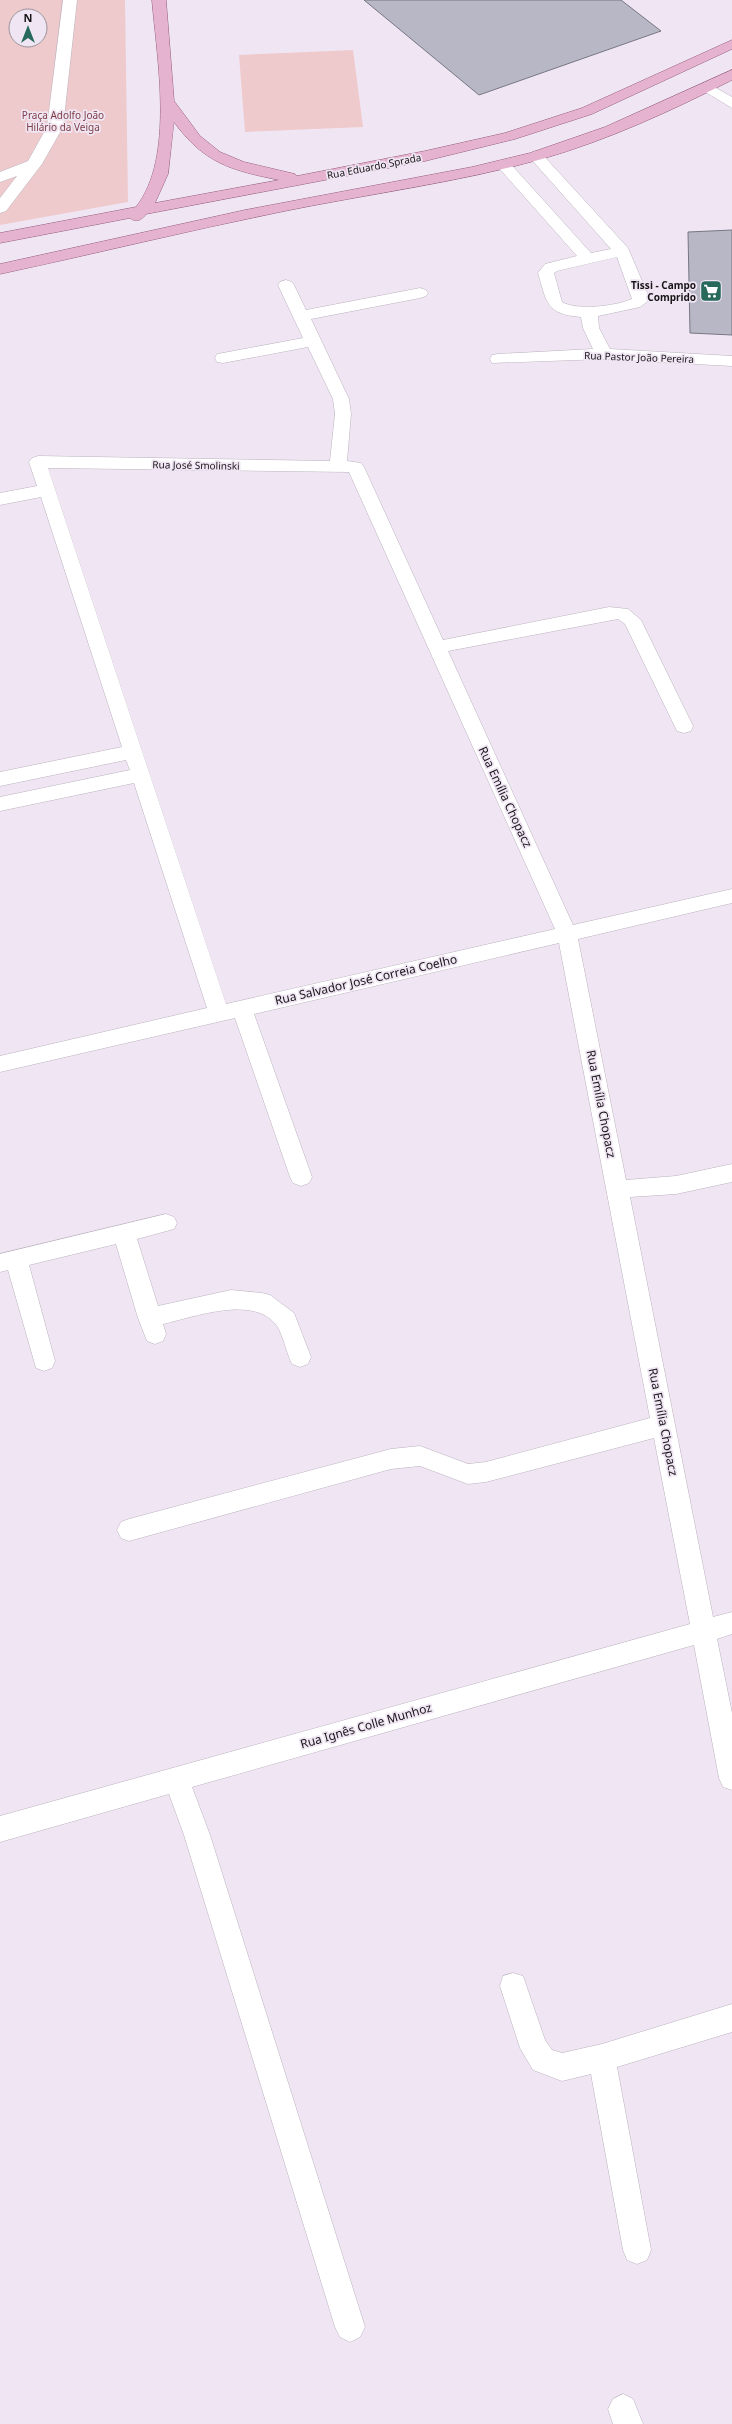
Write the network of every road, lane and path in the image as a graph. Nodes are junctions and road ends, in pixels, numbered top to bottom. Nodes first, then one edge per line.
1 (70, 0) edge
2 (158, 0) edge
3 (732, 44) edge
4 (732, 74) edge
5 (707, 87) junction
6 (167, 102) junction
7 (732, 104) edge
8 (536, 156) junction
9 (34, 164) junction
10 (503, 164) junction
11 (0, 177) edge
12 (303, 180) junction
13 (0, 208) edge
14 (145, 210) junction
15 (0, 238) edge
16 (98, 249) junction
17 (622, 251) junction
18 (588, 259) junction
19 (0, 269) edge
20 (286, 285) dead end
21 (420, 293) dead end
22 (590, 312) junction
23 (302, 316) junction
24 (314, 341) junction
25 (604, 354) junction
26 (223, 358) dead end
27 (498, 359) dead end
28 (732, 361) edge
29 (347, 467) junction
30 (47, 490) junction
31 (0, 499) edge
32 (437, 647) junction
33 (684, 726) dead end
34 (133, 752) junction
35 (140, 775) junction
36 (0, 779) edge
37 (0, 804) edge
38 (732, 896) edge
39 (568, 933) junction
40 (242, 1008) junction
41 (219, 1013) junction
42 (0, 1064) edge
43 (732, 1173) edge
44 (301, 1177) dead end
45 (618, 1189) junction
46 (166, 1223) dead end
47 (124, 1233) junction
48 (8, 1261) edge
49 (300, 1357) dead end
50 (44, 1361) dead end
51 (663, 1425) junction
52 (129, 1530) dead end
53 (732, 1623) edge
54 (703, 1631) junction
55 (732, 1778) edge
56 (177, 1780) junction
57 (0, 1829) edge
58 (513, 1986) dead end
59 (732, 2018) edge
60 (602, 2058) junction
61 (637, 2250) dead end
62 (350, 2327) dead end

1 - 9 street
2 - 6 main road
3 - 12 main road, Rua Eduardo Sprada
4 - 5 main road, Rua Eduardo Sprada
5 - 7 street
5 - 8 main road, Rua Eduardo Sprada
6 - 12 main road
6 - 14 main road
8 - 10 main road, Rua Eduardo Sprada
8 - 17 street
9 - 11 street
9 - 13 street
10 - 16 main road, Rua Eduardo Sprada
10 - 18 street
12 - 14 main road, Rua Eduardo Sprada
14 - 15 main road, Rua Eduardo Sprada
14 - 16 main road
16 - 19 main road, Rua Eduardo Sprada
17 - 18 street
17 - 22 street
18 - 22 street
20 - 23 street
21 - 23 street
22 - 25 street
23 - 24 street
24 - 26 street
24 - 29 street
25 - 27 street, Rua Pastor João Pereira
25 - 28 street, Rua Pastor João Pereira
29 - 30 street, Rua José Smolinski
29 - 32 street, Rua Emília Chopacz
30 - 31 street
30 - 34 street
32 - 33 street
32 - 39 street, Rua Emília Chopacz
34 - 35 street
34 - 36 street
35 - 37 street
35 - 41 street
38 - 39 street, Rua Salvador José Correia Coelho
39 - 40 street, Rua Salvador José Correia Coelho
39 - 45 street, Rua Emília Chopacz
40 - 41 street, Rua Salvador José Correia Coelho
40 - 44 street
41 - 42 street, Rua Salvador José Correia Coelho
43 - 45 street
45 - 51 street, Rua Emília Chopacz
46 - 47 street
47 - 48 street
47 - 49 street
48 - 50 street
51 - 52 street
51 - 54 street, Rua Emília Chopacz
53 - 54 street, Rua Ignês Colle Munhoz
54 - 55 street, Rua Emília Chopacz
54 - 56 street, Rua Ignês Colle Munhoz
56 - 57 street, Rua Ignês Colle Munhoz
56 - 62 street
58 - 60 street
59 - 60 street
60 - 61 street

